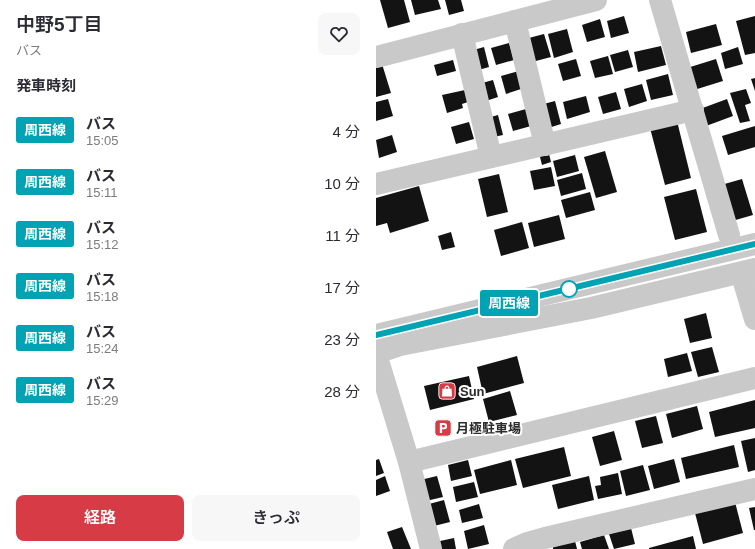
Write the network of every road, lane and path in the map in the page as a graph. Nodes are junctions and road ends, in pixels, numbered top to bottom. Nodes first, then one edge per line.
1 (596, 0) edge
2 (660, 0) edge
3 (515, 21) junction
4 (462, 34) junction
5 (376, 57) edge
6 (693, 110) junction
7 (544, 145) junction
8 (491, 157) junction
9 (376, 184) edge
10 (729, 235) dead end
11 (755, 244) edge
12 (750, 275) edge
13 (755, 319) edge
14 (376, 335) edge
15 (376, 354) edge
16 (755, 378) edge
17 (408, 462) junction
18 (755, 489) edge
19 (547, 543) edge
20 (431, 549) edge
21 (514, 549) edge

1 - 3 street
2 - 6 street
3 - 4 street
3 - 7 street
4 - 5 street
4 - 8 street
6 - 7 street
6 - 10 street
7 - 8 street
8 - 9 street
11 - 14 street
12 - 13 street
12 - 15 street
15 - 17 street
16 - 17 street
17 - 20 street
18 - 19 street
19 - 21 street

